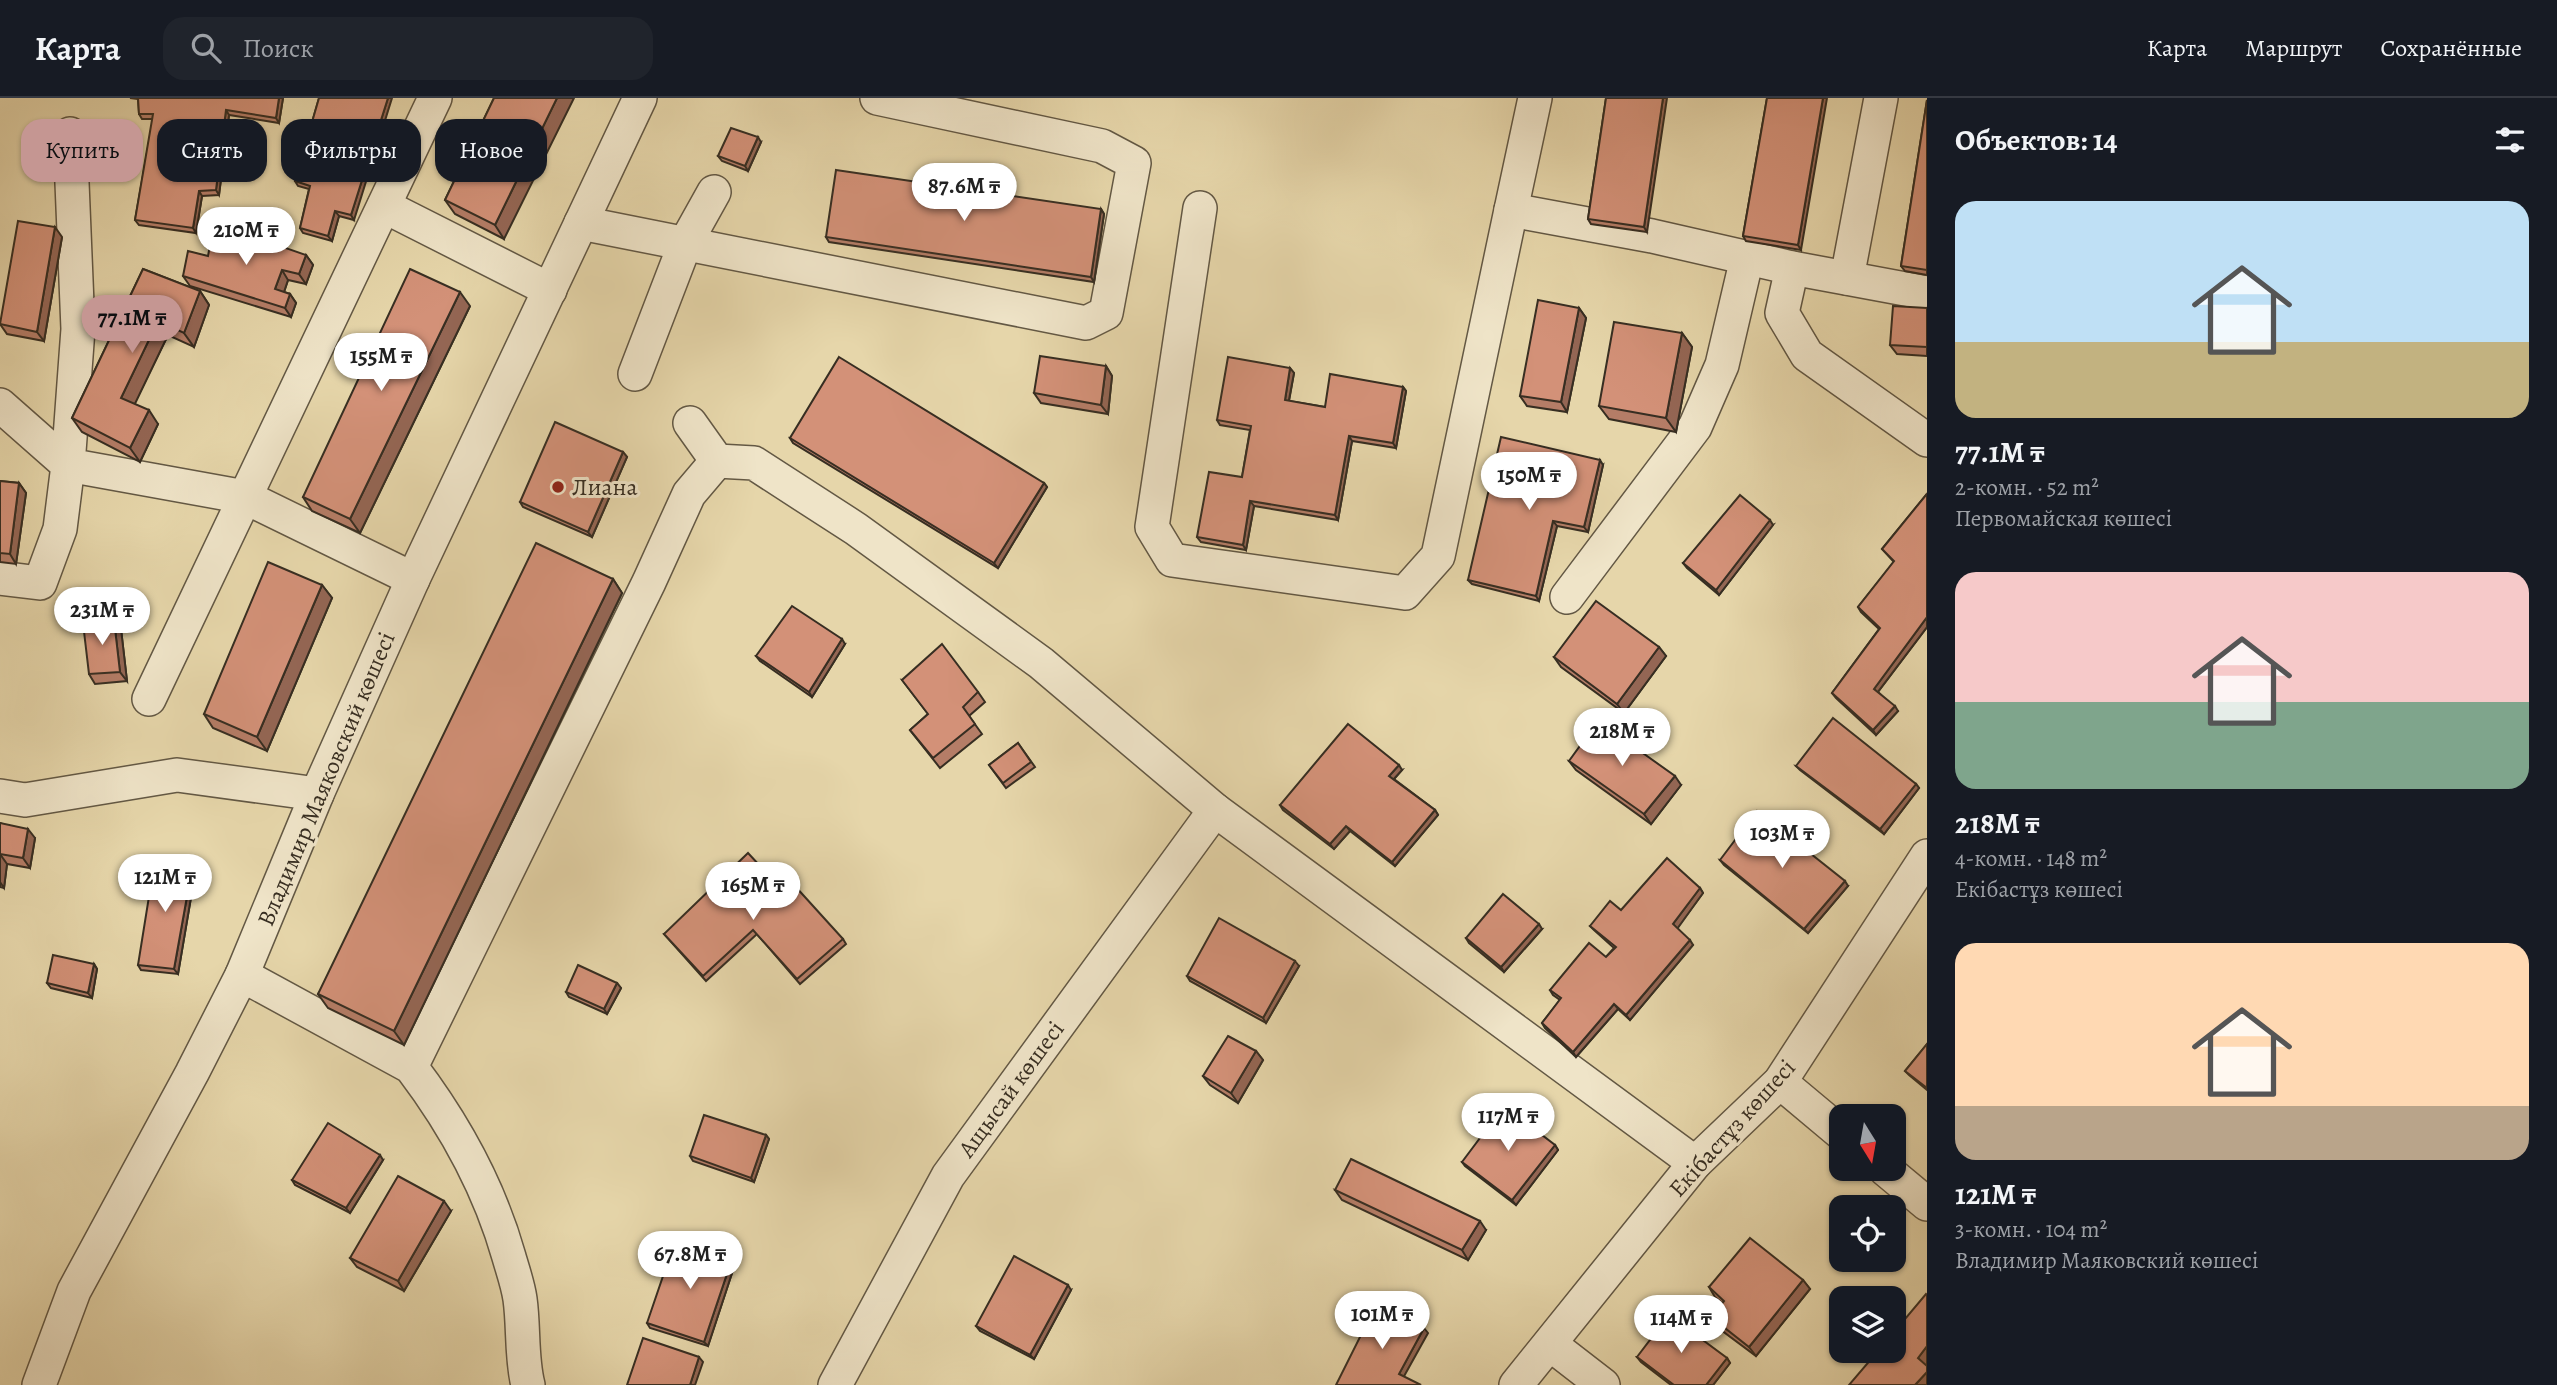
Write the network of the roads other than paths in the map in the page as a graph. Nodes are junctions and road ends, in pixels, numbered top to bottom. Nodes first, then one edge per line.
1 (436, 98) edge
2 (640, 98) edge
3 (877, 98) edge
4 (1535, 98) edge
5 (1881, 98) edge
6 (72, 182) edge
7 (714, 192) dead end
8 (384, 205) junction
9 (1200, 208) dead end
10 (1511, 210) junction
11 (581, 223) junction
12 (685, 244) junction
13 (1747, 258) junction
14 (1792, 268) junction
15 (1847, 278) junction
16 (550, 290) junction
17 (1927, 293) edge
18 (635, 374) dead end
19 (0, 405) edge
20 (690, 423) dead end
21 (1927, 440) edge
22 (717, 461) junction
23 (68, 466) junction
24 (245, 497) junction
25 (0, 578) edge
26 (413, 579) junction
27 (1567, 597) dead end
28 (149, 699) dead end
29 (317, 794) junction
30 (0, 796) edge
31 (1215, 810) junction
32 (1927, 856) edge
33 (242, 975) junction
34 (411, 1067) junction
35 (1780, 1082) junction
36 (1829, 1123) edge
37 (1695, 1163) junction
38 (1899, 1181) edge
39 (1927, 1204) edge
40 (1550, 1344) junction
41 (39, 1385) edge
42 (528, 1385) edge
43 (835, 1385) edge
44 (1516, 1385) edge
45 (1603, 1385) edge

1 - 8 street
2 - 11 street, Владимир Маяковский көшесі
3 - 12 street
4 - 10 street
5 - 15 street
6 - 23 street
7 - 12 street
8 - 16 street
8 - 24 street
9 - 10 street
10 - 13 street
11 - 12 street
11 - 16 street, Владимир Маяковский көшесі
12 - 18 street
13 - 14 street
13 - 27 street
14 - 15 street
14 - 21 street
15 - 17 street
16 - 26 street, Владимир Маяковский көшесі
19 - 23 street
20 - 22 street
22 - 31 street
22 - 34 street
23 - 24 street
23 - 25 street
24 - 26 street
24 - 28 street
26 - 29 street, Владимир Маяковский көшесі
29 - 30 street
29 - 33 street, Владимир Маяковский көшесі
31 - 37 street
31 - 43 street, Ащысай көшесі
32 - 35 street, Екібастұз көшесі
33 - 34 street
33 - 41 street, Владимир Маяковский көшесі
34 - 42 street
35 - 36 street
35 - 37 street, Екібастұз көшесі
37 - 40 street, Екібастұз көшесі
38 - 39 street
40 - 44 street, Екібастұз көшесі
40 - 45 street

